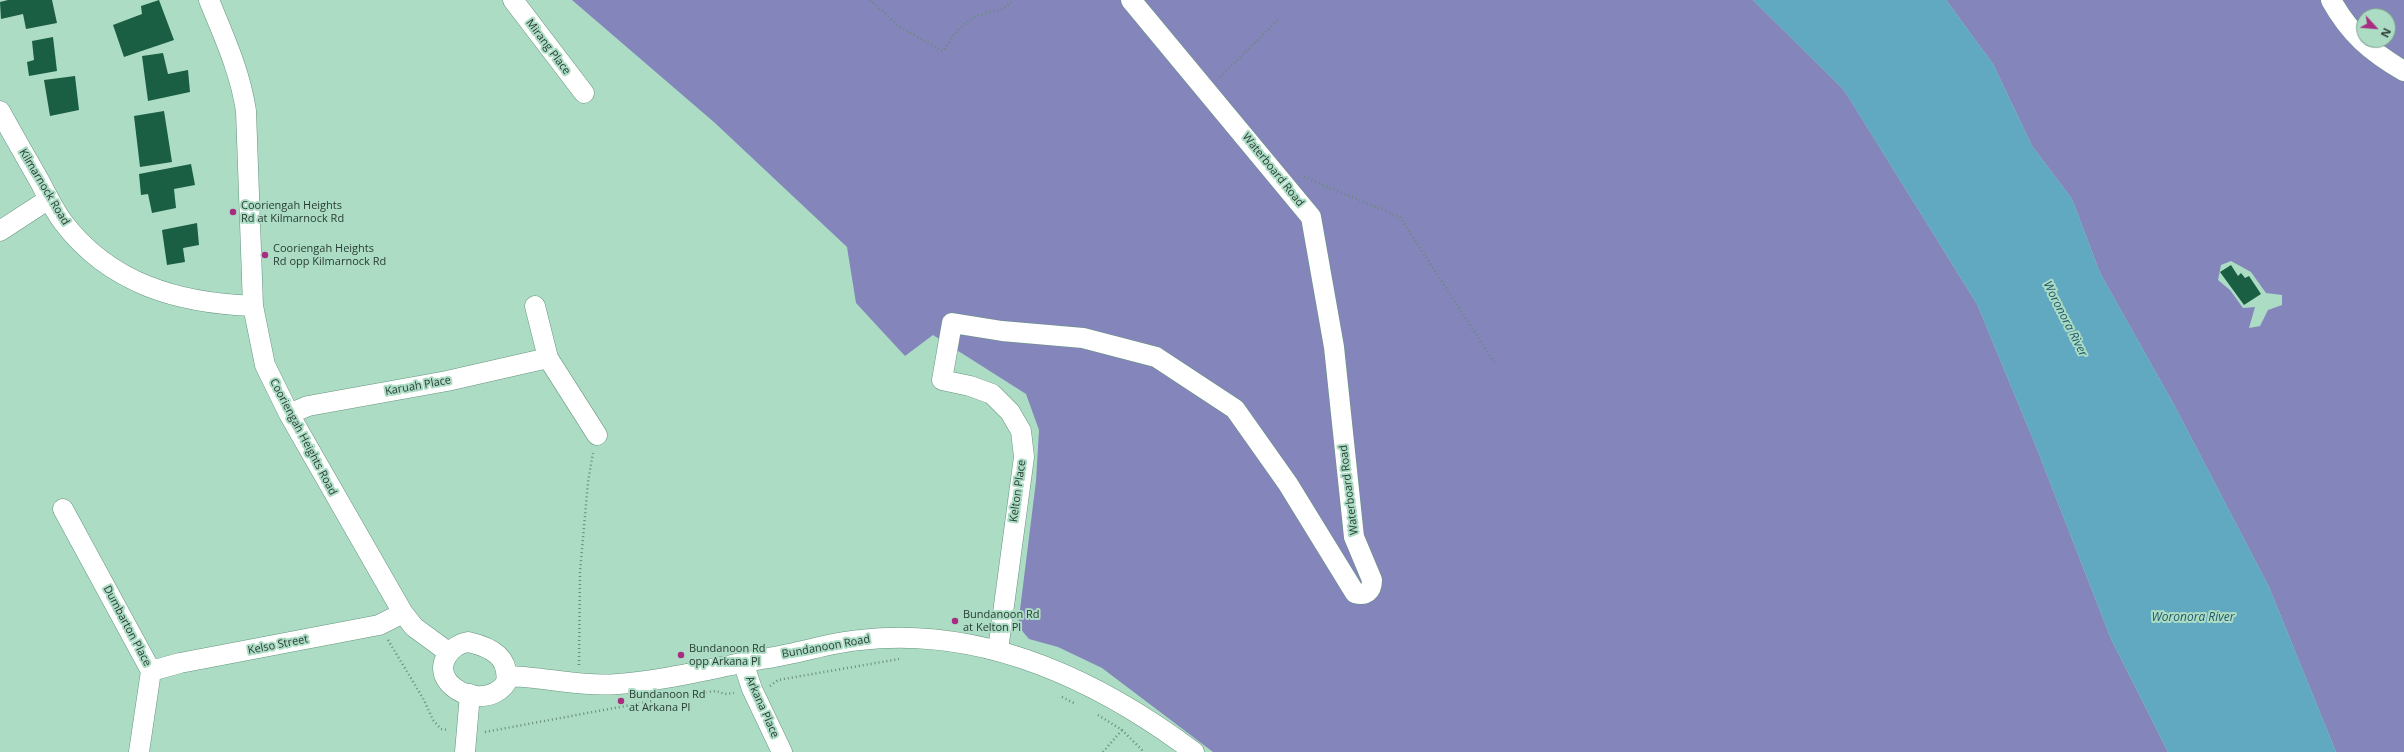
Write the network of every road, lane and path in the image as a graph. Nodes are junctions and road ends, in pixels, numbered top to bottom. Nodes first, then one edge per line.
1 (209, 0) edge
2 (513, 0) edge
3 (870, 0) edge
4 (1013, 0) edge
5 (1131, 0) edge
6 (2331, 0) edge
7 (1280, 18) dead end
8 (2404, 71) edge
9 (1207, 90) junction
10 (584, 93) dead end
11 (0, 110) edge
12 (1301, 177) dead end
13 (49, 199) junction
14 (0, 231) edge
15 (253, 306) junction
16 (535, 306) dead end
17 (548, 358) junction
18 (1494, 362) dead end
19 (942, 380) joint
20 (289, 414) junction
21 (597, 435) joint
22 (63, 509) dead end
23 (403, 613) junction
24 (998, 650) junction
25 (448, 652) junction
26 (743, 662) junction
27 (151, 671) junction
28 (507, 676) junction
29 (578, 685) junction
30 (470, 694) junction
31 (1122, 730) dead end
32 (139, 752) edge
33 (465, 752) edge
34 (782, 752) edge
35 (1103, 752) edge
36 (1194, 752) edge

1 - 15 street, Cooriengah Heights Road
2 - 10 street, Mirang Place
3 - 4 path
5 - 9 street, Waterboard Road
6 - 8 street
7 - 9 path
9 - 19 street, Waterboard Road
11 - 13 street, Kilmarnock Road
12 - 18 path
13 - 14 street
13 - 15 street, Kilmarnock Road
15 - 20 street, Cooriengah Heights Road
16 - 17 street
17 - 20 street, Karuah Place
17 - 21 street
19 - 24 street, Kelton Place
20 - 23 street, Cooriengah Heights Road
21 - 29 path
22 - 27 street, Dumbarton Place
23 - 25 street, Cooriengah Heights Road
23 - 27 street, Kelso Street
24 - 26 street, Bundanoon Road
24 - 36 street, Bundanoon Road
25 - 28 street
25 - 30 street
26 - 29 street, Bundanoon Road
26 - 34 street, Arkana Place
27 - 32 street, Dumbarton Place
28 - 29 street, Bundanoon Road
28 - 30 street
30 - 33 street
31 - 35 path

